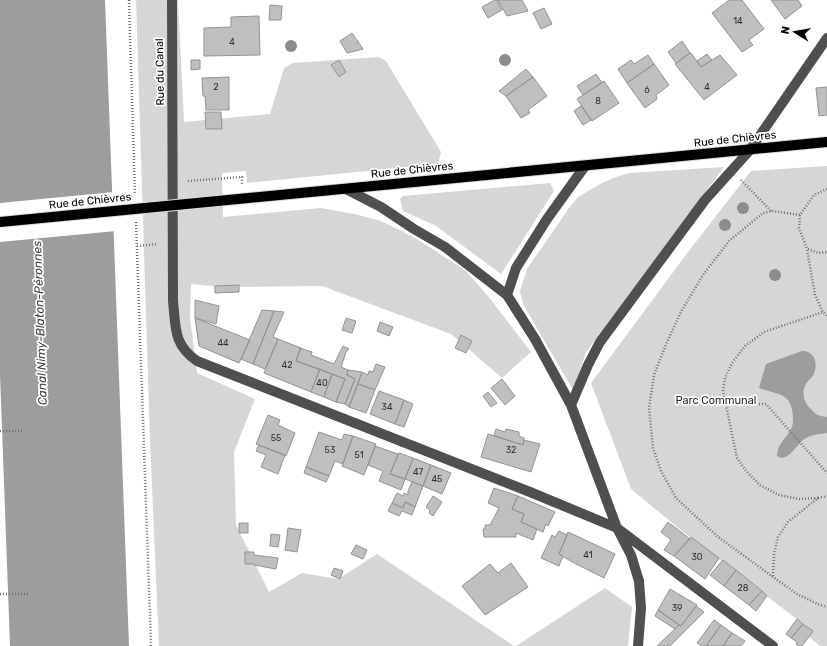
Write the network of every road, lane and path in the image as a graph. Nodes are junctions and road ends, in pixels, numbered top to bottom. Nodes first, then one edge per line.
1 (129, 0) edge
2 (172, 0) edge
3 (827, 38) edge
4 (827, 142) edge
5 (750, 150) junction
6 (585, 166) junction
7 (731, 171) junction
8 (233, 178) dead end
9 (199, 180) dead end
10 (346, 189) junction
11 (827, 189) edge
12 (136, 198) dead end
13 (772, 211) junction
14 (800, 215) junction
15 (0, 222) edge
16 (136, 222) dead end
17 (173, 242) junction
18 (137, 246) junction
19 (807, 249) junction
20 (827, 252) edge
21 (507, 295) junction
22 (823, 312) junction
23 (827, 316) edge
24 (726, 404) junction
25 (571, 405) junction
26 (0, 431) edge
27 (24, 431) dead end
28 (827, 473) edge
29 (827, 496) edge
30 (818, 498) junction
31 (617, 528) junction
32 (773, 577) junction
33 (0, 594) edge
34 (29, 594) dead end
35 (827, 606) edge
36 (151, 646) edge
37 (638, 646) edge
38 (772, 646) edge

1 - 12 path
2 - 17 street, Rue du Canal
3 - 5 street
4 - 5 main road, Rue de Chièvres
5 - 6 main road, Rue de Chièvres
5 - 7 street
6 - 10 main road, Rue de Chièvres
6 - 21 street
7 - 13 path
7 - 25 street
8 - 9 path
10 - 15 main road, Rue de Chièvres, bridge
10 - 21 street
11 - 14 path
13 - 14 path
13 - 32 path
14 - 19 path
16 - 18 path
17 - 18 path
17 - 31 street, Rue du Canal
18 - 36 path
19 - 20 path
19 - 22 path
21 - 25 street
22 - 23 path
22 - 24 path
24 - 28 path
24 - 30 path
25 - 31 street
26 - 27 path
29 - 30 path
30 - 32 path
31 - 37 street
31 - 38 street, Rue du Canal
32 - 35 path
33 - 34 path

